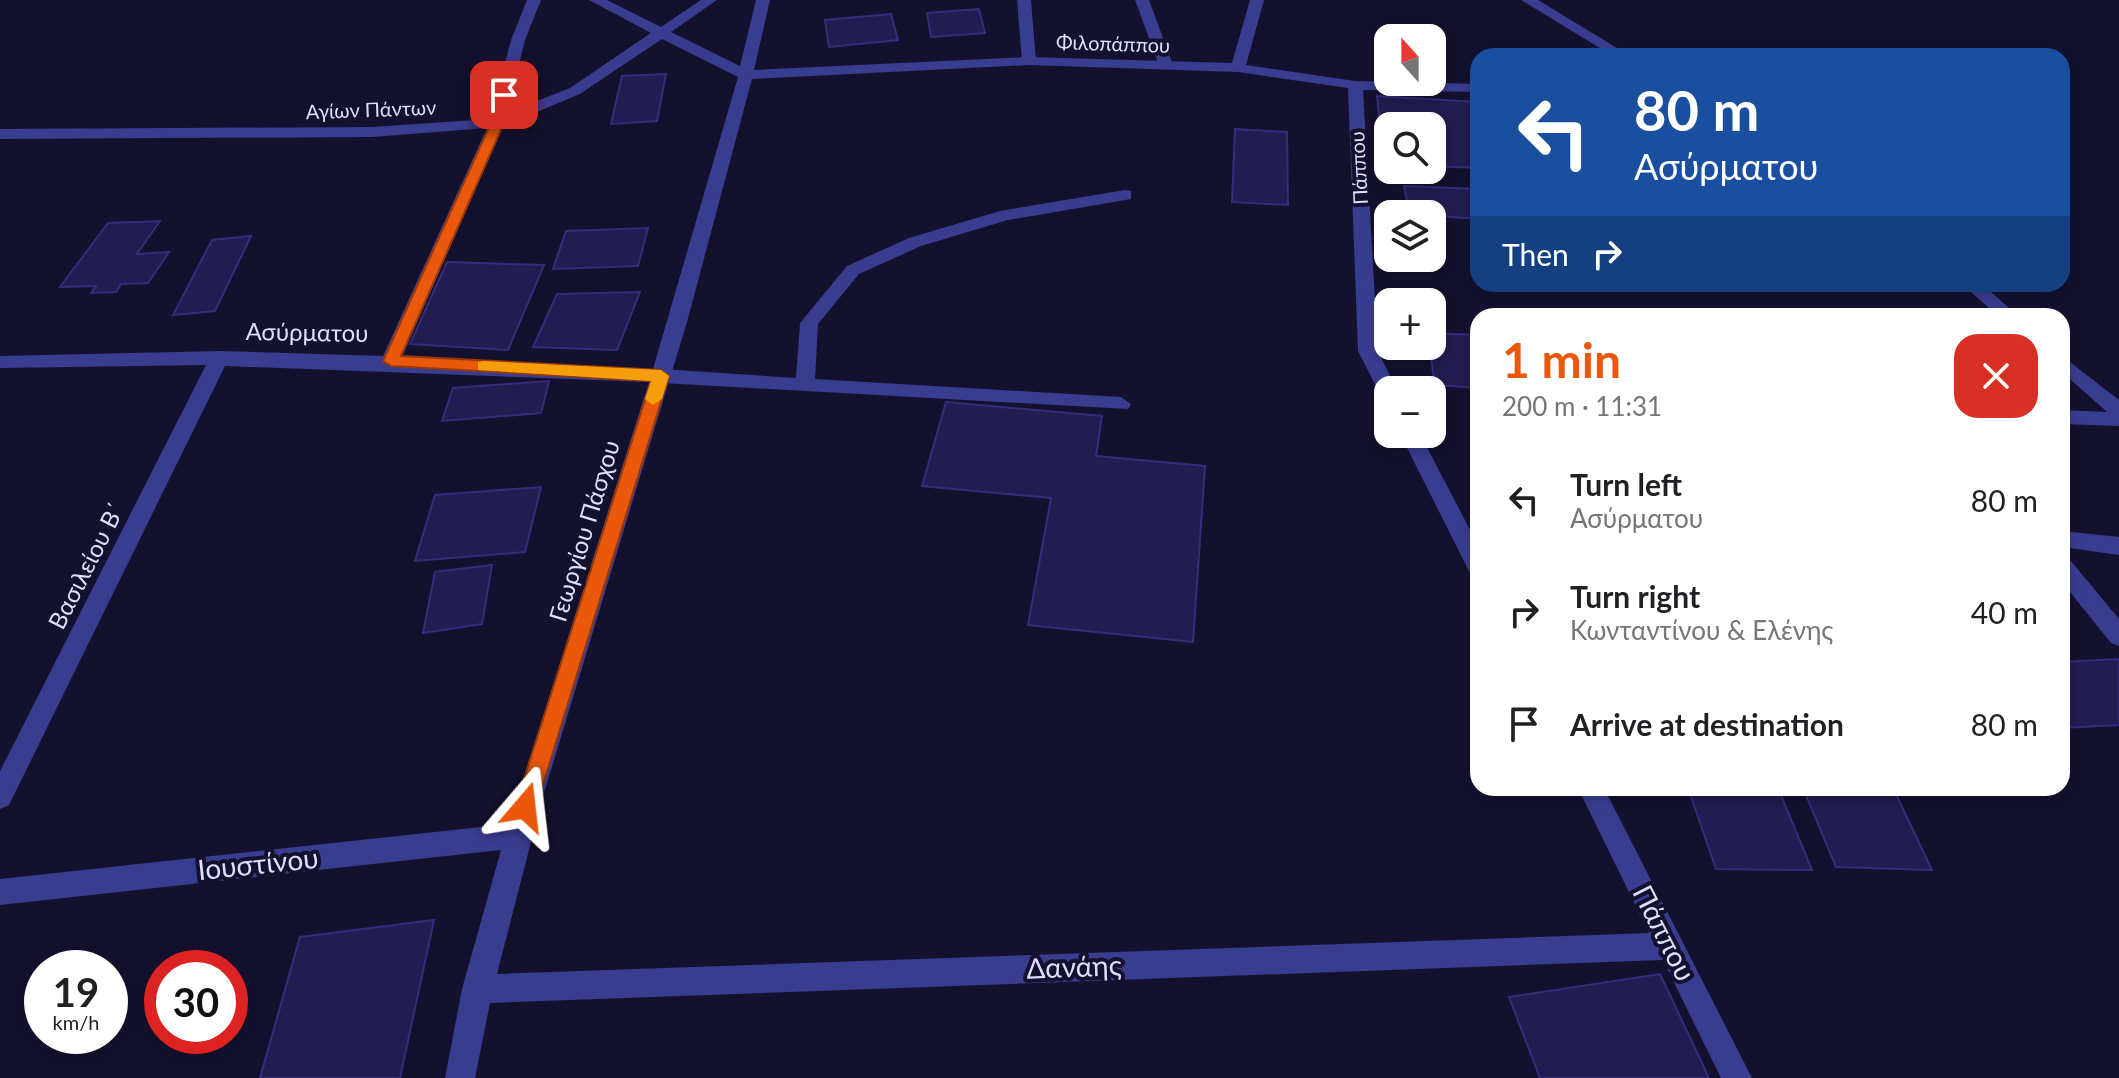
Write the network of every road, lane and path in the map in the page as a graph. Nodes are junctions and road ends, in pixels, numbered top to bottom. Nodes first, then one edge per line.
1 (534, 0) edge
2 (596, 0) edge
3 (710, 0) edge
4 (763, 0) edge
5 (1024, 0) edge
6 (1142, 0) edge
7 (1257, 0) edge
8 (1528, 0) edge
9 (663, 32) junction
10 (1609, 48) edge
11 (1029, 61) junction
12 (1166, 65) junction
13 (1238, 68) junction
14 (746, 75) junction
15 (1355, 85) junction
16 (1470, 88) edge
17 (497, 123) junction
18 (0, 134) edge
19 (1125, 195) dead end
20 (1980, 292) edge
21 (2000, 308) edge
22 (220, 357) junction
23 (391, 361) junction
24 (0, 362) edge
25 (2070, 369) edge
26 (661, 376) junction
27 (1380, 376) edge
28 (805, 385) junction
29 (1121, 404) dead end
30 (2119, 411) edge
31 (2070, 417) edge
32 (2119, 419) edge
33 (1417, 448) edge
34 (2070, 540) edge
35 (2119, 546) edge
36 (1470, 551) edge
37 (2070, 576) edge
38 (2119, 636) edge
39 (1595, 796) edge
40 (0, 797) edge
41 (516, 836) junction
42 (0, 892) edge
43 (1672, 946) junction
44 (477, 989) junction
45 (460, 1078) edge
46 (1737, 1078) edge

1 - 17 street
2 - 9 street
3 - 9 street, Αγίων Πάντων
4 - 14 street, Γεωργίου Πάσχου
5 - 11 street
6 - 12 street
7 - 13 street
8 - 10 street
9 - 14 street
9 - 17 street, Αγίων Πάντων
11 - 12 street, Φιλοπάππου
11 - 14 street, Φιλοπάππου
12 - 13 street, Φιλοπάππου
13 - 15 street, Φιλοπάππου
14 - 26 street, Γεωργίου Πάσχου
15 - 16 street, Φιλοπάππου
15 - 27 street, Πάππου
17 - 18 street, Αγίων Πάντων
17 - 23 street
19 - 28 street
20 - 21 street
22 - 23 street, Ασύρματου
22 - 24 street, Ασύρματου
22 - 40 street, Βασιλείου Β΄
23 - 26 street, Ασύρματου
25 - 30 street
26 - 28 street, Ασύρματου
26 - 41 street, Γεωργίου Πάσχου
28 - 29 street, Ασύρματου
31 - 32 street
33 - 36 street
34 - 35 street
37 - 38 street
39 - 43 street, Πάππου
41 - 42 street, Ιουστίνου
41 - 44 street, Γεωργίου Πάσχου
43 - 44 street, Δανάης
43 - 46 street, Πάππου
44 - 45 street, Γεωργίου Πάσχου

